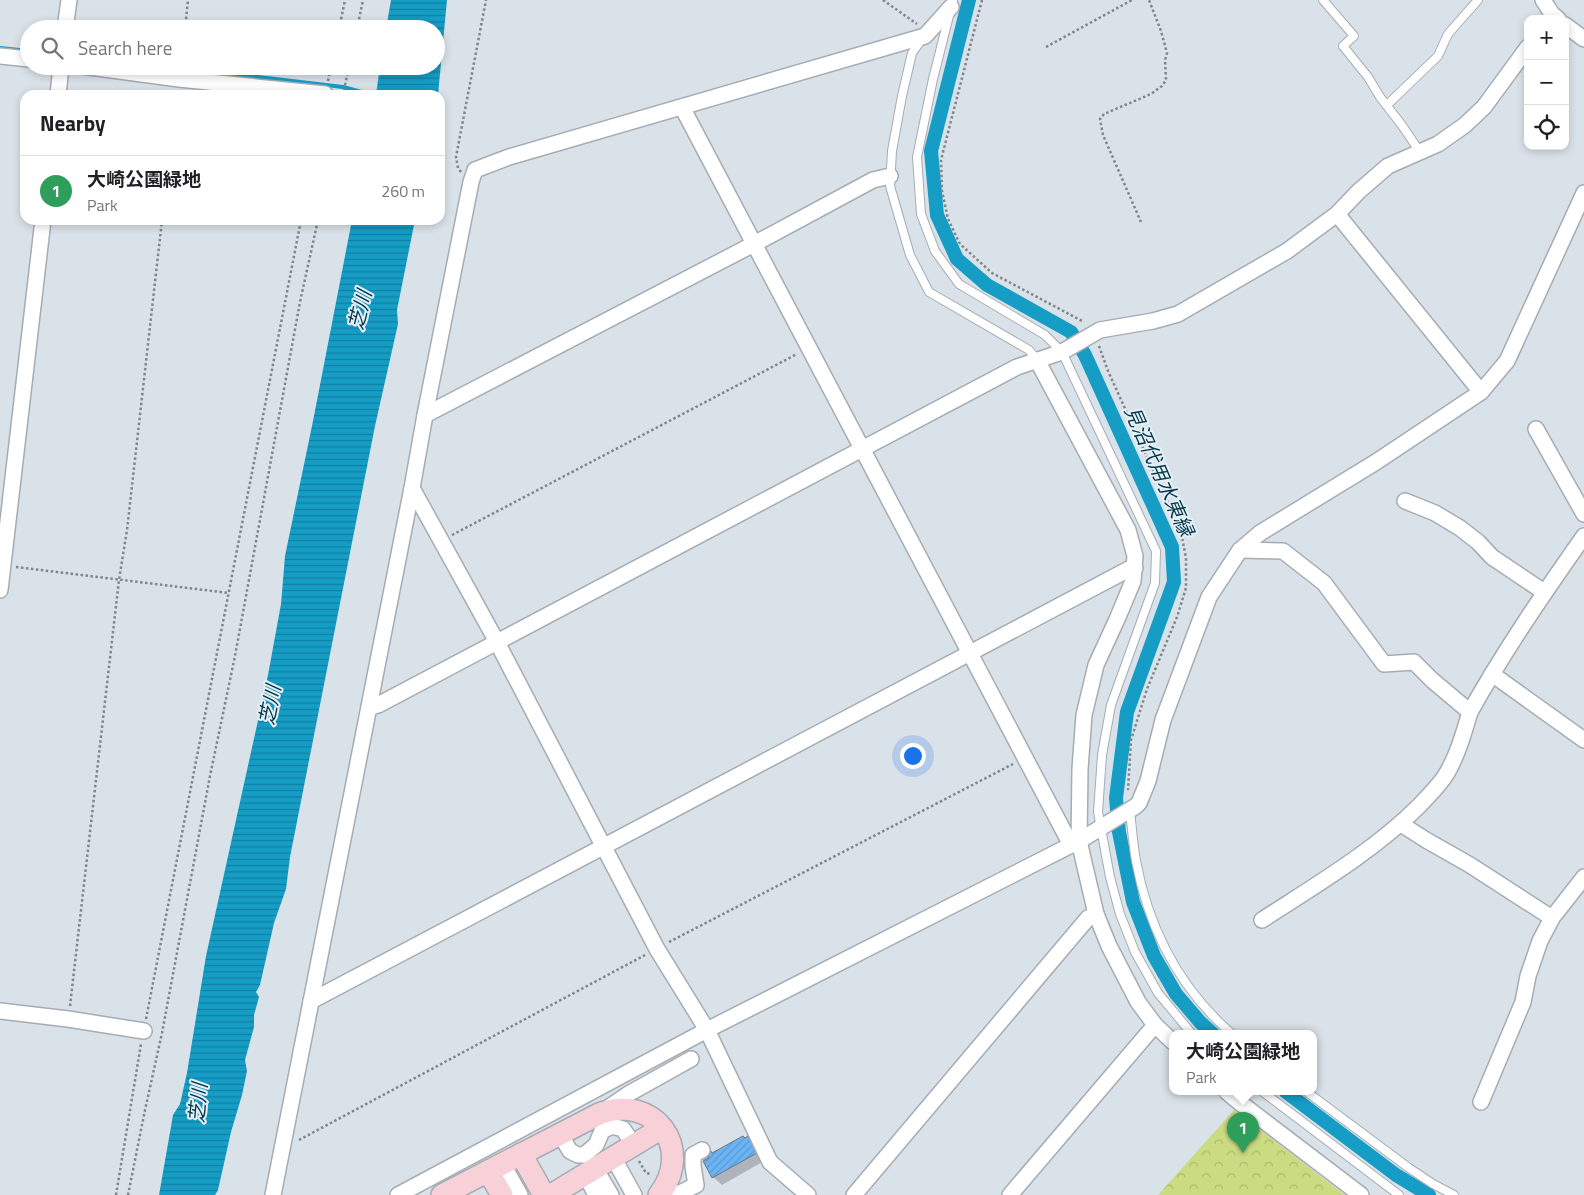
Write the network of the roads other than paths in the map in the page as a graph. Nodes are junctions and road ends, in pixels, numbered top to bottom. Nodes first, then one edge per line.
1 (69, 0) edge
2 (1323, 0) edge
3 (1478, 0) edge
4 (1543, 0) edge
5 (952, 4) edge
6 (1552, 15) edge
7 (66, 20) edge
8 (1569, 28) edge
9 (926, 34) junction
10 (1584, 40) edge
11 (1524, 52) edge
12 (0, 56) edge
13 (20, 59) edge
14 (60, 75) edge
15 (149, 75) edge
16 (59, 90) edge
17 (286, 90) edge
18 (1387, 105) junction
19 (682, 108) junction
20 (1420, 152) junction
21 (890, 176) junction
22 (1584, 193) edge
23 (1337, 214) junction
24 (42, 225) edge
25 (754, 244) junction
26 (1065, 350) junction
27 (1037, 360) junction
28 (1481, 392) junction
29 (425, 414) junction
30 (1536, 428) dead end
31 (864, 449) junction
32 (412, 488) junction
33 (1405, 501) dead end
34 (1584, 514) edge
35 (1584, 536) edge
36 (1240, 550) junction
37 (1135, 568) junction
38 (0, 590) edge
39 (1544, 592) junction
40 (497, 642) junction
41 (971, 653) junction
42 (1492, 674) junction
43 (369, 708) junction
44 (1470, 712) junction
45 (1584, 740) edge
46 (1128, 812) junction
47 (1401, 824) junction
48 (1102, 826) junction
49 (1075, 843) junction
50 (603, 846) junction
51 (1584, 877) edge
52 (1096, 914) junction
53 (1552, 918) junction
54 (1262, 920) dead end
55 (311, 1001) junction
56 (0, 1011) edge
57 (1155, 1025) junction
58 (707, 1030) junction
59 (1189, 1030) edge
60 (1228, 1030) edge
61 (144, 1031) road end
62 (1169, 1038) edge
63 (691, 1059) dead end
64 (1231, 1095) edge
65 (1266, 1095) edge
66 (1311, 1095) edge
67 (1481, 1102) dead end
68 (600, 1114) junction
69 (662, 1128) junction
70 (560, 1134) junction
71 (626, 1150) junction
72 (702, 1150) dead end
73 (521, 1154) junction
74 (590, 1171) junction
75 (480, 1181) edge
76 (619, 1190) edge
77 (274, 1195) edge
78 (398, 1195) edge
79 (442, 1195) edge
80 (502, 1195) edge
81 (520, 1195) edge
82 (544, 1195) edge
83 (550, 1195) edge
84 (659, 1195) edge
85 (676, 1195) edge
86 (808, 1195) edge
87 (854, 1195) edge
88 (1010, 1195) edge
89 (1361, 1195) edge
90 (1399, 1195) edge
91 (1454, 1195) edge

1 - 7 street
2 - 18 lane
3 - 18 lane
4 - 6 street
5 - 9 street
5 - 26 lane
8 - 10 street
9 - 19 street
9 - 21 lane
11 - 20 street
12 - 13 street
14 - 16 street
15 - 17 street
18 - 20 lane
19 - 25 street
19 - 29 street
20 - 23 street
21 - 25 street
21 - 27 lane
22 - 28 street
23 - 26 street
23 - 28 street
24 - 38 street
25 - 29 street
25 - 31 street
26 - 27 street
26 - 48 lane
27 - 31 street
27 - 37 street
28 - 36 street
29 - 32 street
30 - 34 street
31 - 40 street
31 - 41 street
32 - 40 street
32 - 43 street
33 - 39 street
35 - 39 street
36 - 44 street
36 - 46 street
37 - 41 street
37 - 49 street
39 - 42 street
40 - 43 street
40 - 50 street
41 - 49 street
41 - 50 street
42 - 44 street
42 - 45 street
43 - 55 street
44 - 47 street
46 - 48 street
46 - 60 lane
47 - 53 street
47 - 54 street
48 - 49 street
48 - 59 lane
49 - 52 street
49 - 58 street
50 - 55 street
50 - 58 street
51 - 53 street
52 - 57 street
52 - 87 street
53 - 67 street
55 - 77 street
56 - 61 street
57 - 62 street
57 - 88 street
58 - 78 street
58 - 86 street
63 - 68 street
64 - 89 street
65 - 90 lane
66 - 91 lane
68 - 69 street
68 - 70 street
69 - 71 street
69 - 84 street
70 - 71 street
70 - 73 street
71 - 74 street
71 - 76 street
72 - 85 street
73 - 75 street
73 - 82 street
74 - 76 street
74 - 83 street
75 - 79 street
75 - 80 street
75 - 81 street

